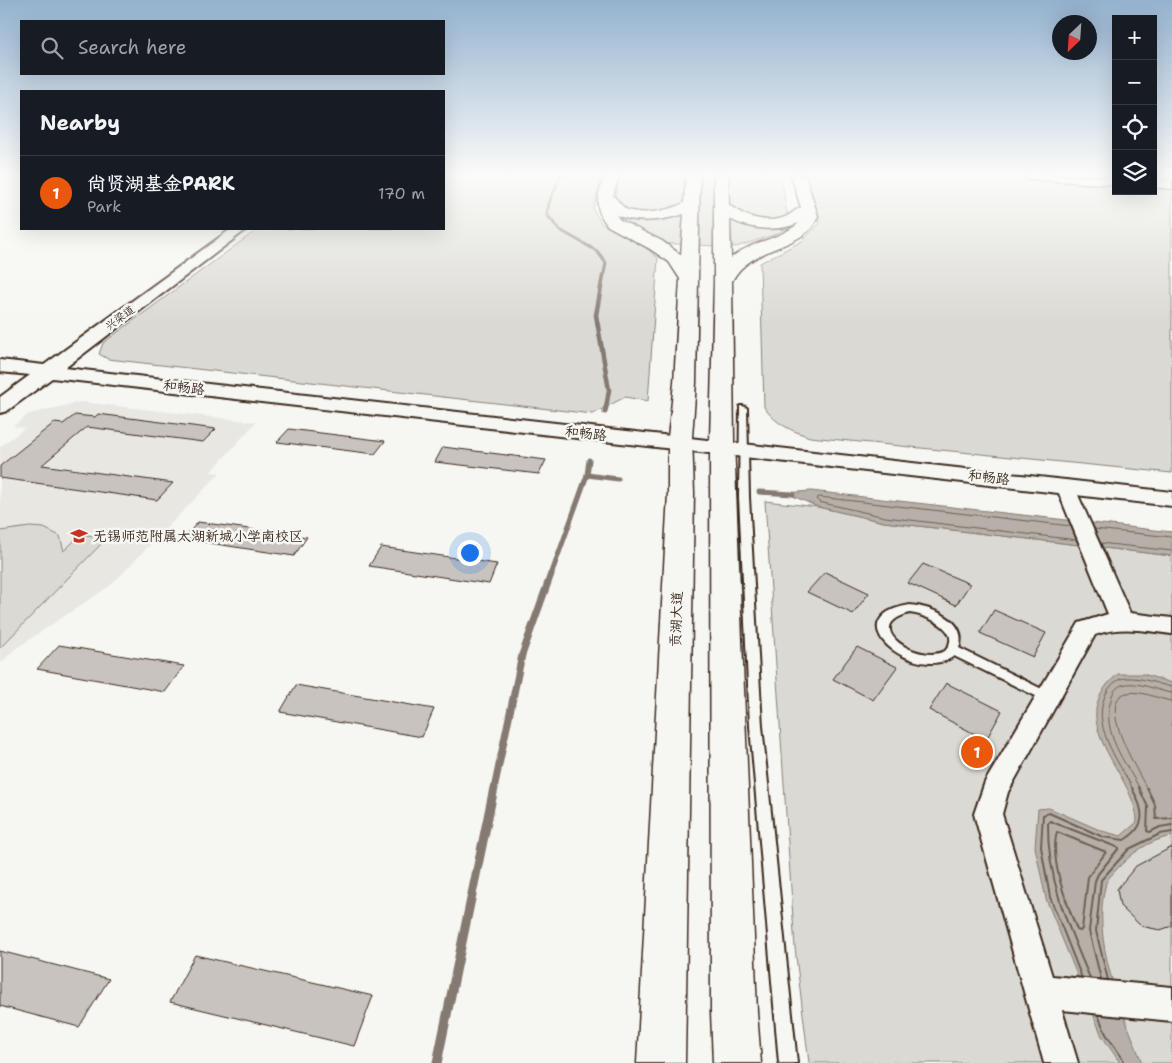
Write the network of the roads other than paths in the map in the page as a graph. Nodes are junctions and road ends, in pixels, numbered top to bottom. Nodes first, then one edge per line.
1 (617, 225) edge
2 (691, 225) edge
3 (722, 225) edge
4 (806, 225) edge
5 (231, 230) edge
6 (239, 230) edge
7 (688, 278) junction
8 (723, 281) junction
9 (0, 365) edge
10 (45, 370) junction
11 (0, 400) edge
12 (0, 407) edge
13 (743, 408) dead end
14 (680, 440) junction
15 (733, 445) junction
16 (1066, 486) junction
17 (1172, 492) edge
18 (1172, 498) edge
19 (1122, 620) junction
20 (1172, 626) edge
21 (954, 651) junction
22 (1048, 696) junction
23 (1040, 992) junction
24 (1172, 1004) edge
25 (662, 1063) edge
26 (737, 1063) edge
27 (788, 1063) edge
28 (1061, 1063) edge

1 - 7 main road
2 - 7 main road, 贡湖大道
3 - 8 main road
4 - 8 main road
5 - 10 street, 兴梁道
6 - 10 street, 兴梁道
7 - 14 main road, 贡湖大道
8 - 15 main road
9 - 10 street, 和畅路
10 - 11 street, 兴梁道
10 - 12 street, 兴梁道
10 - 14 street, 和畅路
13 - 15 lane
14 - 15 street, 和畅路
14 - 25 main road, 贡湖大道
15 - 16 street, 和畅路
15 - 17 street, 和畅路
15 - 26 main road
15 - 27 lane
16 - 18 street, 和畅路
16 - 19 street
19 - 20 street
19 - 22 street
21 - 21 lane
21 - 22 lane
22 - 23 street
23 - 24 street
23 - 28 street

